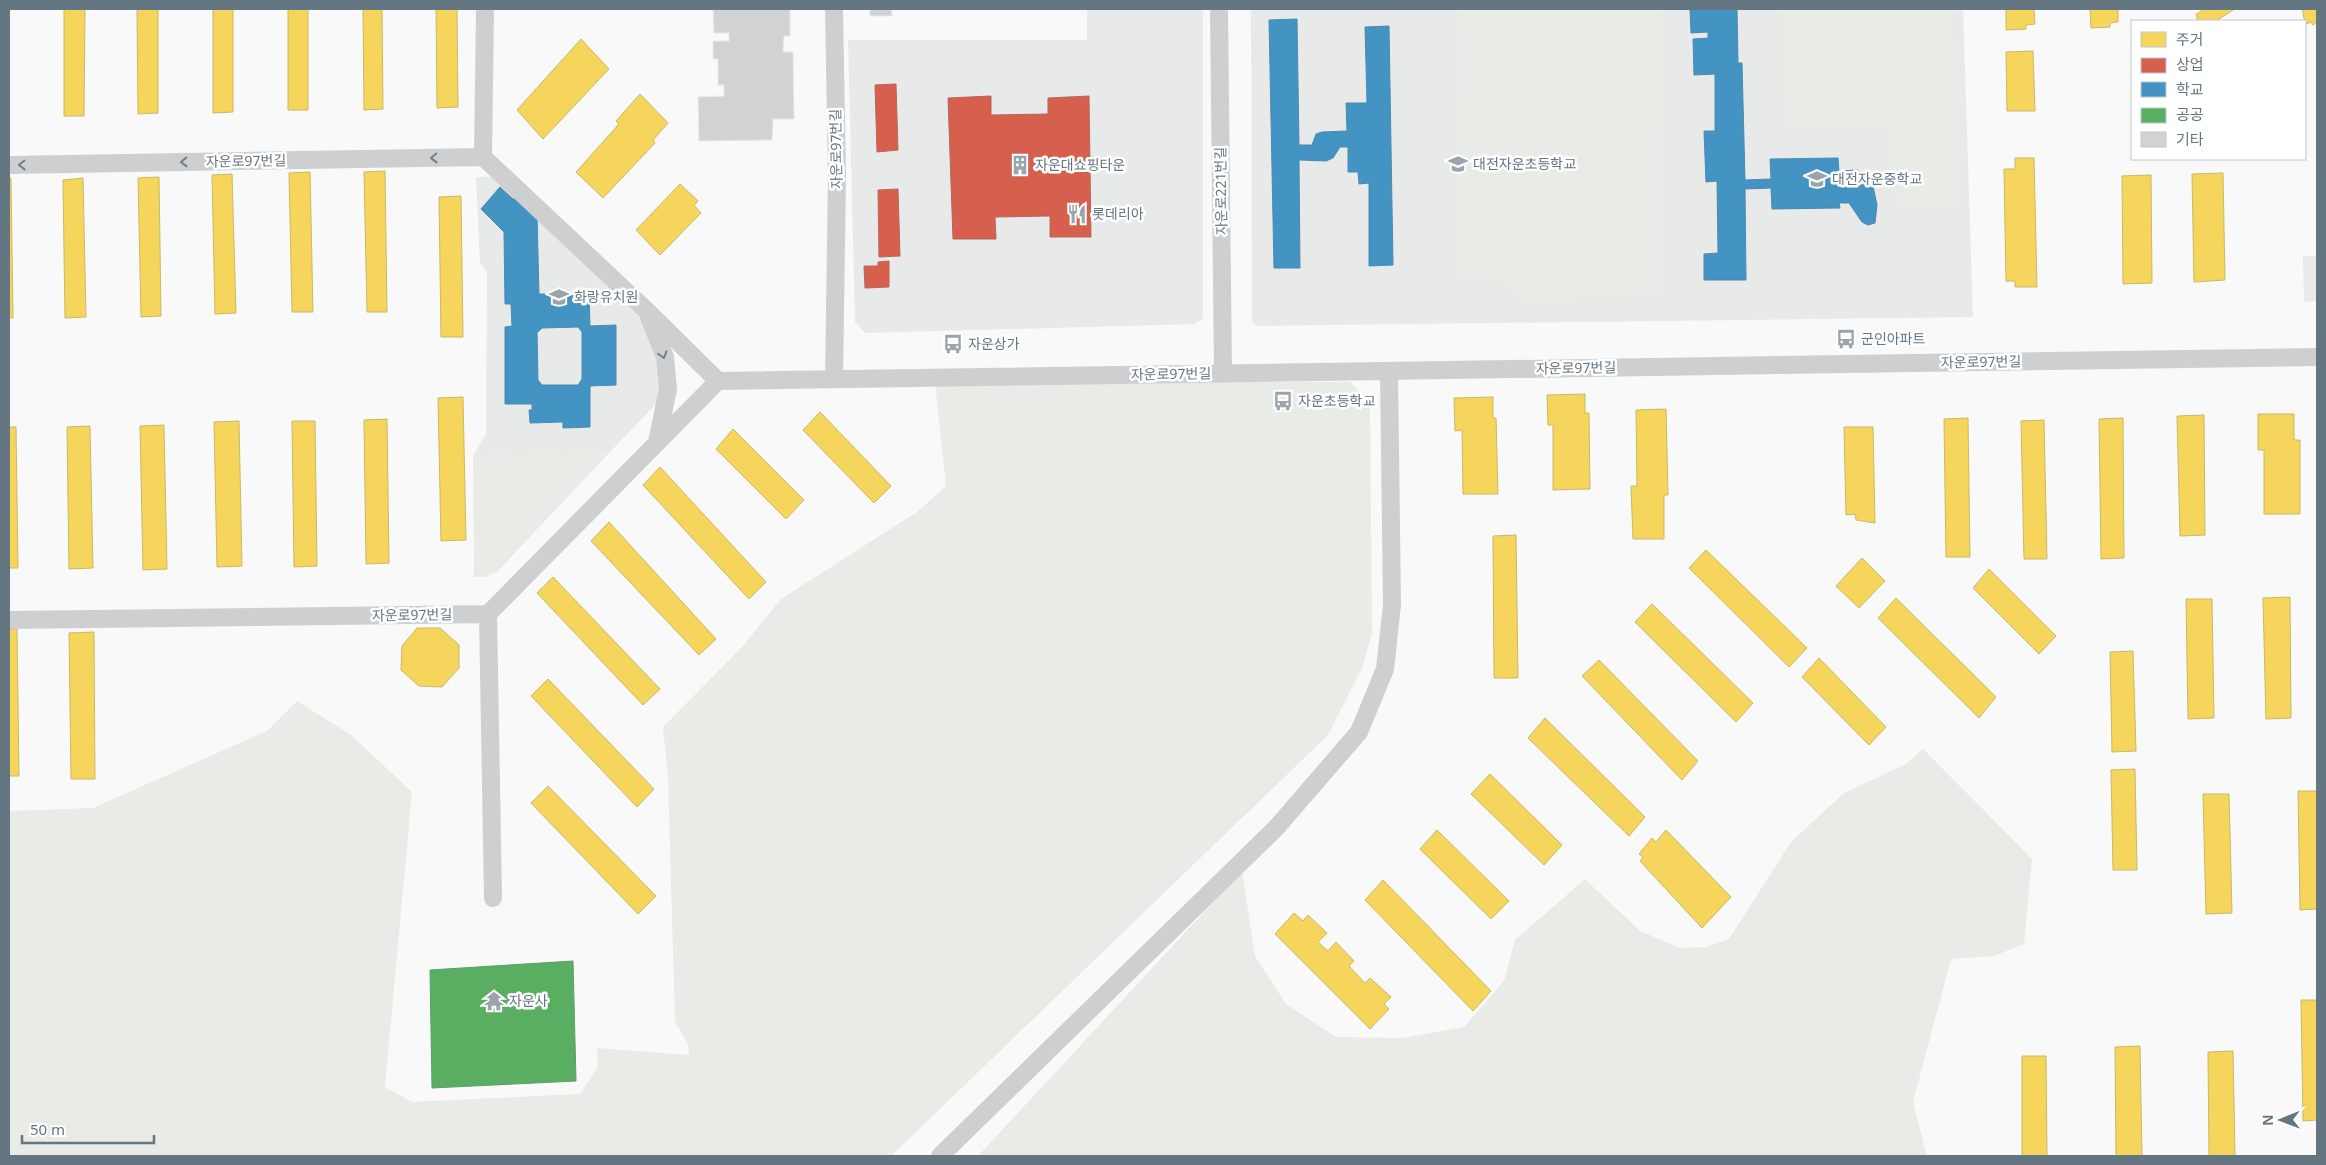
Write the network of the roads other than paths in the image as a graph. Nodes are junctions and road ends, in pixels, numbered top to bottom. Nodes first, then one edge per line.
1 (485, 9) edge
2 (834, 9) edge
3 (1219, 9) edge
4 (483, 157) junction
5 (9, 165) edge
6 (646, 310) junction
7 (2317, 357) edge
8 (1389, 371) junction
9 (1222, 373) junction
10 (834, 379) junction
11 (718, 381) junction
12 (658, 442) junction
13 (488, 614) junction
14 (9, 620) edge
15 (493, 898) dead end
16 (940, 1156) edge

1 - 4 street
2 - 10 street, 자운로97번길
3 - 9 street, 자운로221번길
4 -> 5 street, 자운로97번길
4 - 6 street
6 - 11 street
6 -> 12 street
7 - 8 street, 자운로97번길
8 - 9 street, 자운로97번길
8 - 16 street
9 - 10 street, 자운로97번길
10 - 11 street, 자운로97번길
11 - 12 street
12 - 13 street
13 - 14 street, 자운로97번길
13 - 15 street

